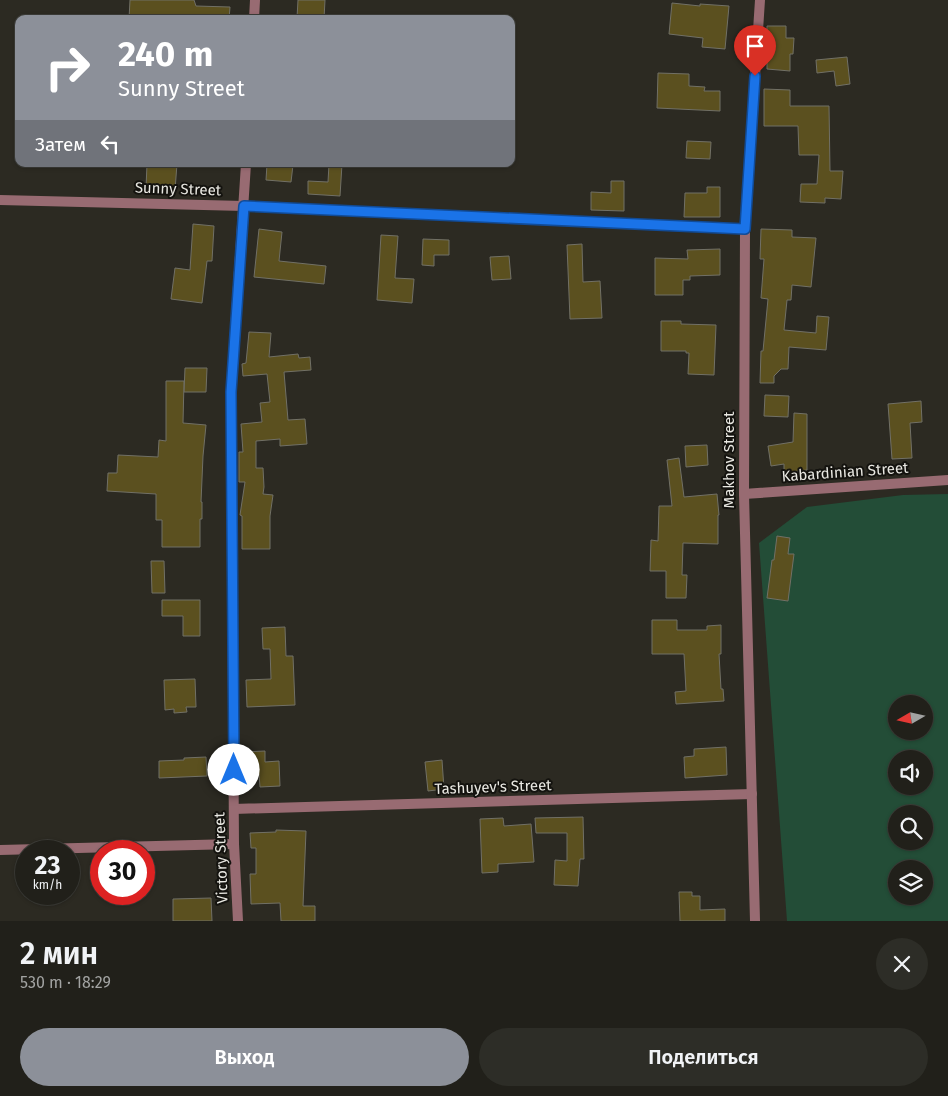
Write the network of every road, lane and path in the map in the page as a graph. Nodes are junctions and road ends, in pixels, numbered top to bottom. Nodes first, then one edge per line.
1 (255, 0) edge
2 (760, 0) edge
3 (254, 15) edge
4 (246, 167) edge
5 (0, 200) edge
6 (244, 206) junction
7 (745, 229) junction
8 (948, 480) edge
9 (744, 494) junction
10 (752, 794) junction
11 (234, 809) junction
12 (234, 844) junction
13 (0, 850) edge
14 (238, 921) edge
15 (755, 921) edge

1 - 3 street
2 - 7 street, Makhov Street
4 - 6 street, Victory Street
5 - 6 street, Sunny Street
6 - 7 street, Sunny Street
6 - 11 street, Victory Street
7 - 9 street, Makhov Street
8 - 9 street, Kabardinian Street
9 - 10 street, Makhov Street
10 - 11 street, Tashuyev's Street
10 - 15 street, Makhov Street
11 - 12 street, Victory Street
12 - 13 street
12 - 14 street, Victory Street

